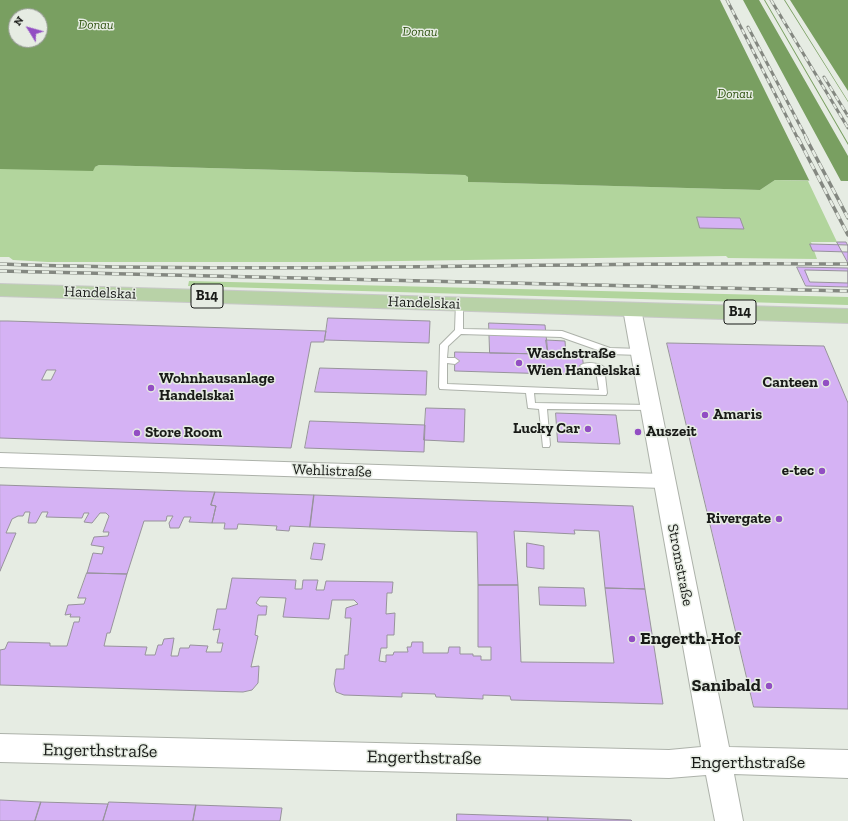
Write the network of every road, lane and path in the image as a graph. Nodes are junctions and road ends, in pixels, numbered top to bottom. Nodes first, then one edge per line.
1 (0, 290) edge
2 (459, 304) junction
3 (632, 310) junction
4 (848, 316) edge
5 (459, 331) junction
6 (640, 352) junction
7 (443, 360) junction
8 (455, 361) dead end
9 (584, 366) dead end
10 (530, 390) junction
11 (543, 406) junction
12 (650, 408) junction
13 (546, 445) dead end
14 (0, 460) edge
15 (664, 481) junction
16 (0, 748) edge
17 (717, 760) junction
18 (848, 764) edge
19 (728, 821) edge

1 - 2 main road, Handelskai / B14
2 - 3 main road, Handelskai / B14
2 - 5 lane
3 - 4 main road, Handelskai / B14
3 - 6 street, Stromstraße
5 - 6 lane
5 - 7 lane
6 - 12 street, Stromstraße
7 - 8 lane
7 - 10 lane
9 - 10 lane
10 - 11 lane
11 - 12 lane
11 - 13 lane
12 - 15 street, Stromstraße
14 - 15 street, Wehlistraße
15 - 17 street, Stromstraße
16 - 17 street, Engerthstraße
17 - 18 street, Engerthstraße
17 - 19 street, Stromstraße

